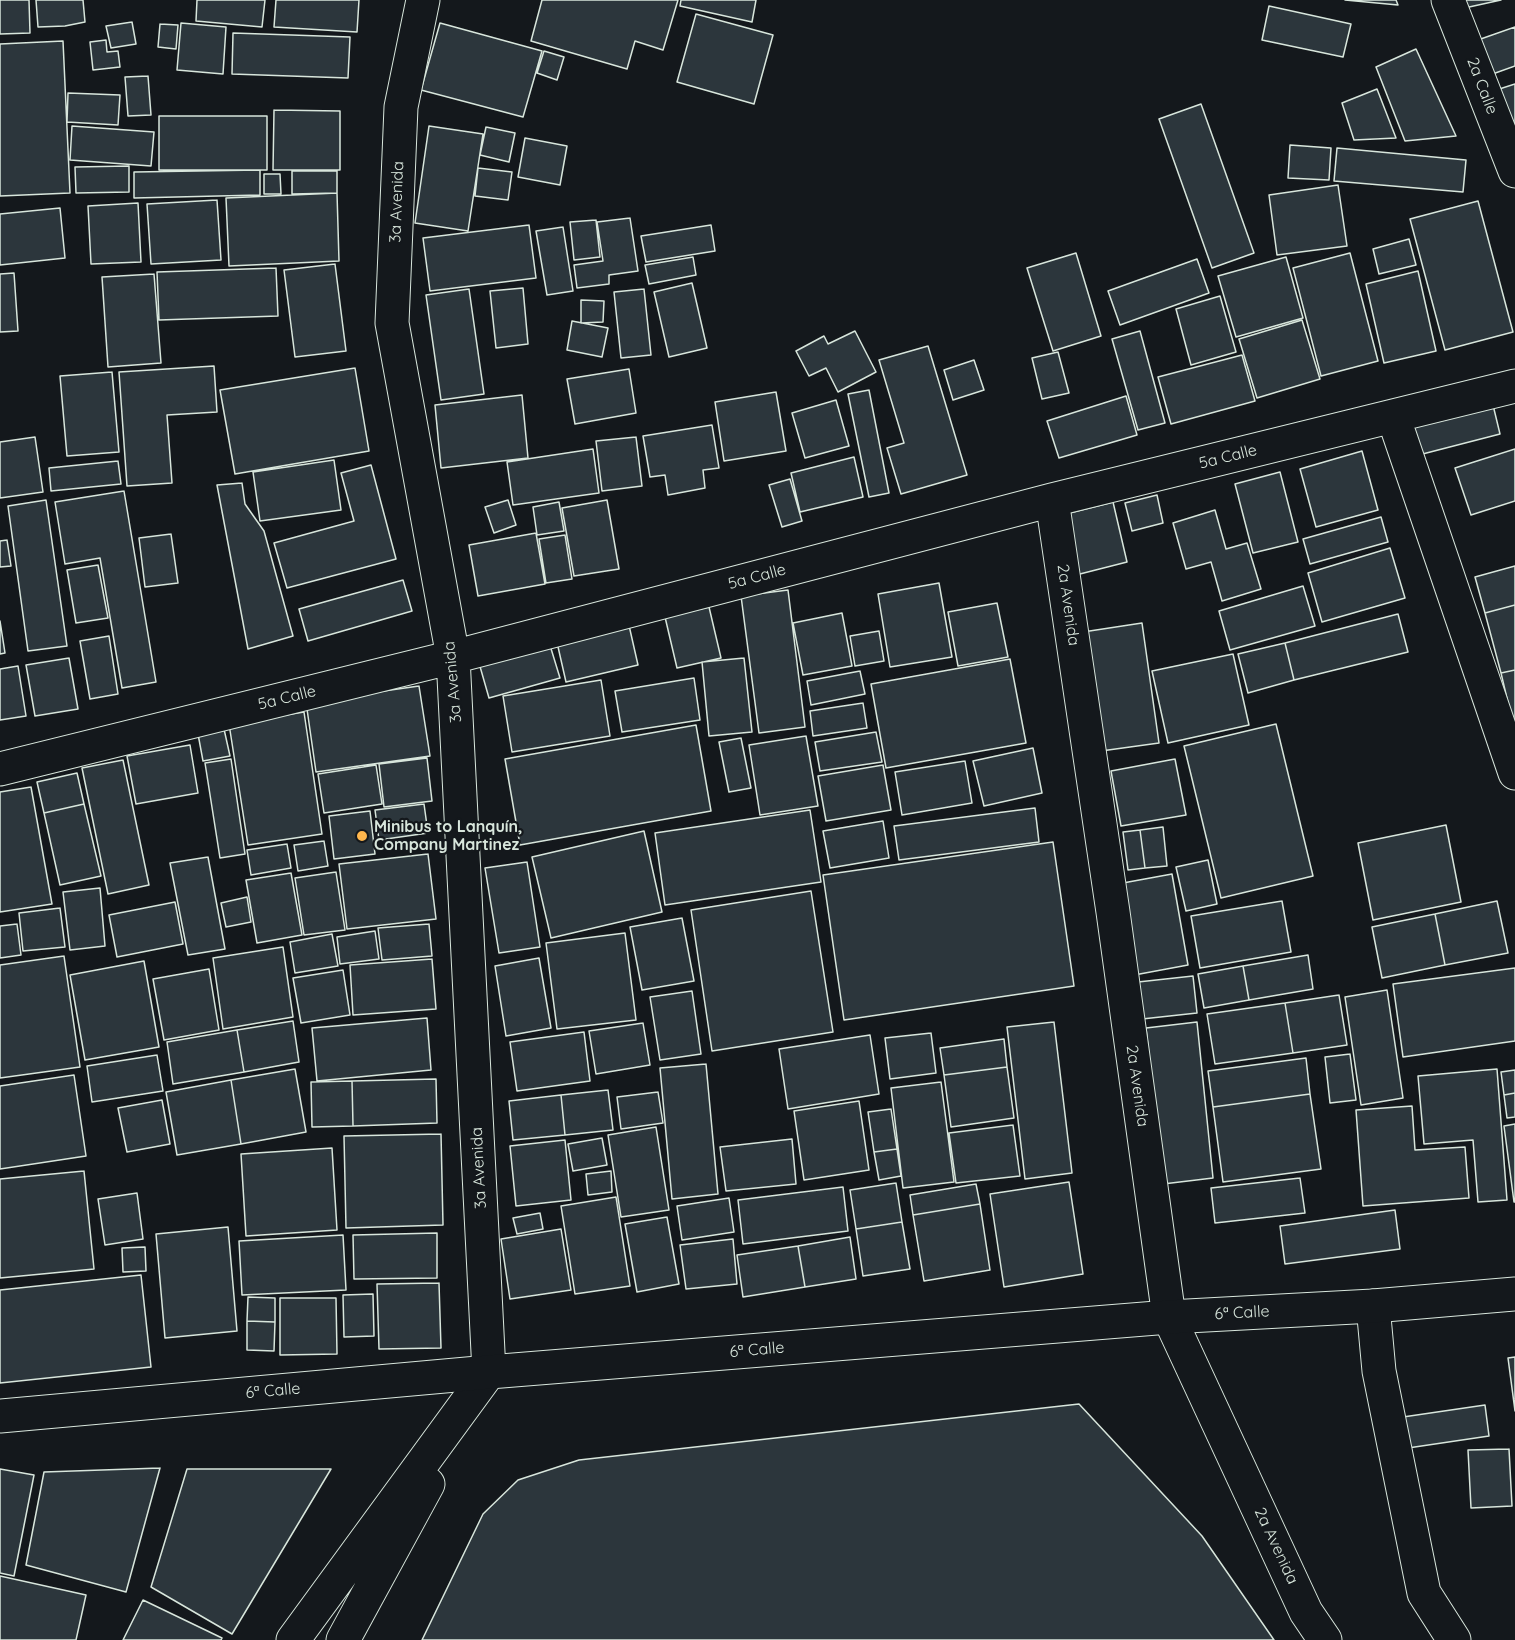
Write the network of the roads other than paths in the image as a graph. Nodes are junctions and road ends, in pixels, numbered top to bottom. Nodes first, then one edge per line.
1 (423, 0) edge
2 (1448, 0) edge
3 (1515, 171) edge
4 (1515, 386) edge
5 (1393, 416) junction
6 (1052, 500) junction
7 (453, 657) junction
8 (0, 769) edge
9 (1515, 772) edge
10 (1515, 1294) edge
11 (1373, 1306) junction
12 (1169, 1317) junction
13 (489, 1372) junction
14 (0, 1416) edge
15 (292, 1640) edge
16 (343, 1640) edge
17 (1325, 1640) edge
18 (1454, 1640) edge

1 - 7 street, 3a Avenida
2 - 3 street, 2a Calle
4 - 5 street, 5a Calle
5 - 6 street, 5a Calle
5 - 9 street
6 - 7 street, 5a Calle
6 - 12 street, 2a Avenida
7 - 8 street, 5a Calle
7 - 13 street, 3a Avenida
10 - 11 street, 6ª Calle
11 - 12 street, 6ª Calle
11 - 18 street
12 - 13 street, 6ª Calle
12 - 17 street, 2a Avenida
13 - 14 street, 6ª Calle
13 - 15 street
13 - 16 street

